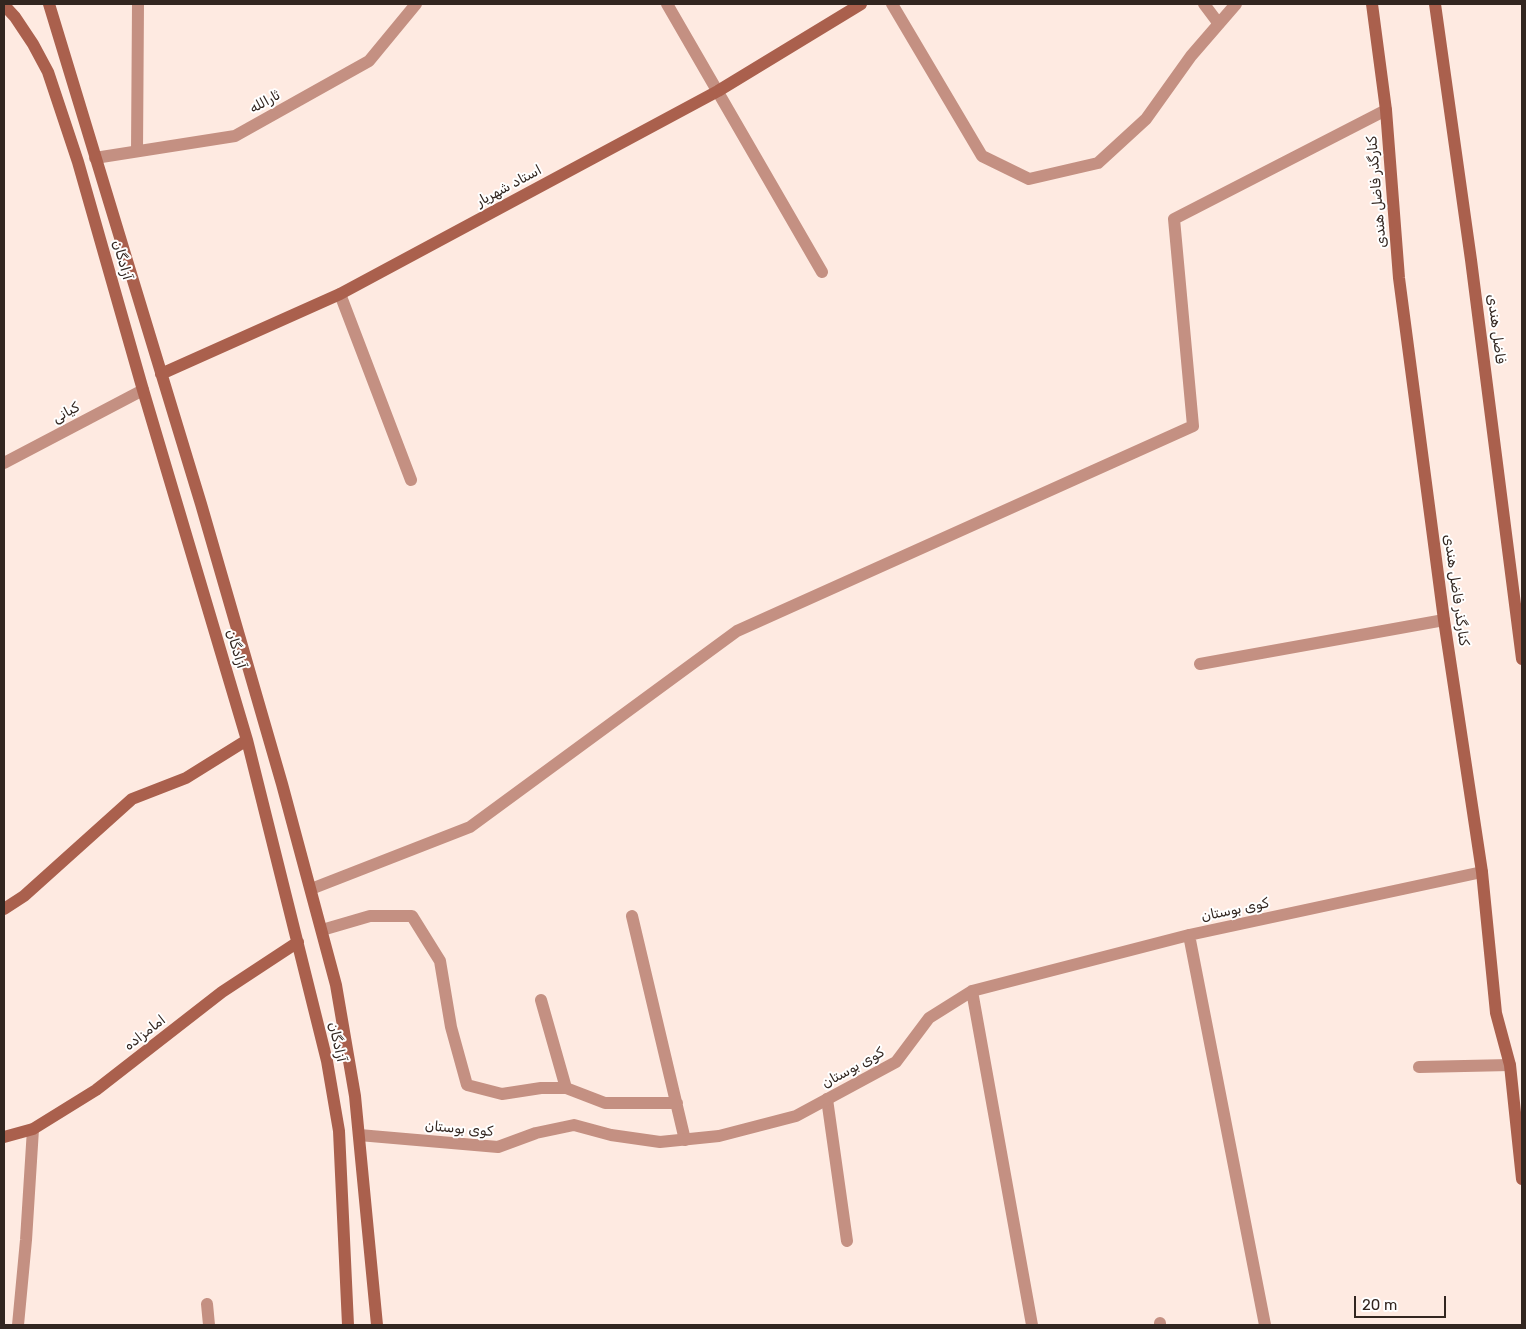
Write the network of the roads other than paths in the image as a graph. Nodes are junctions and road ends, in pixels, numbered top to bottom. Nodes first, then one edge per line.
1 (50, 4) edge
2 (138, 4) edge
3 (416, 4) edge
4 (668, 4) edge
5 (860, 4) edge
6 (892, 4) edge
7 (1204, 4) edge
8 (1236, 4) edge
9 (1372, 4) edge
10 (1435, 4) edge
11 (4, 5) edge
12 (1219, 24) junction
13 (718, 91) junction
14 (1386, 110) junction
15 (137, 151) junction
16 (95, 158) junction
17 (822, 272) dead end
18 (340, 294) junction
19 (161, 374) junction
20 (143, 390) junction
21 (4, 464) edge
22 (411, 480) dead end
23 (1444, 620) junction
24 (1522, 659) edge
25 (1200, 664) dead end
26 (248, 740) junction
27 (1482, 872) junction
28 (311, 889) junction
29 (4, 909) edge
30 (632, 916) dead end
31 (322, 930) junction
32 (1189, 935) junction
33 (298, 942) junction
34 (972, 991) junction
35 (541, 1000) dead end
36 (1510, 1065) junction
37 (1419, 1067) dead end
38 (566, 1088) junction
39 (827, 1099) junction
40 (677, 1104) junction
41 (33, 1128) junction
42 (359, 1135) junction
43 (4, 1136) edge
44 (685, 1140) junction
45 (1522, 1179) edge
46 (847, 1241) dead end
47 (207, 1304) dead end
48 (18, 1325) edge
49 (209, 1325) edge
50 (348, 1325) edge
51 (377, 1325) edge
52 (1032, 1325) edge
53 (1265, 1325) edge

1 - 16 main road, آزادگان
2 - 15 street
3 - 15 street, ثارالله
4 - 13 street
5 - 13 main road, استاد شهریار
6 - 12 street
7 - 12 street
8 - 12 street
9 - 14 main road, کنارگذر فاضل هندی
10 - 24 main road, فاضل هندی
11 - 20 main road, آزادگان
13 - 17 street
13 - 18 main road, استاد شهریار
14 - 23 main road, کنارگذر فاضل هندی
14 - 28 street
15 - 16 street, ثارالله
16 - 19 main road, آزادگان
18 - 19 main road, استاد شهریار
18 - 22 street
19 - 28 main road, آزادگان
20 - 21 street, کیانی
20 - 26 main road, آزادگان
23 - 25 street
23 - 27 main road, کنارگذر فاضل هندی
26 - 29 main road
26 - 33 main road, آزادگان
27 - 32 street, کوی بوستان
27 - 36 main road, کنارگذر فاضل هندی
28 - 31 main road, آزادگان
30 - 40 street
31 - 38 street
31 - 42 main road, آزادگان
32 - 34 street, کوی بوستان
32 - 53 street
33 - 41 main road, امامزاده
33 - 50 main road, آزادگان
34 - 39 street, کوی بوستان
34 - 52 street
35 - 38 street
36 - 37 street
36 - 45 main road, کنارگذر فاضل هندی
38 - 40 street
39 - 44 street, کوی بوستان
39 - 46 street
40 - 44 street
41 - 43 main road, امامزاده
41 - 48 street
42 - 44 street, کوی بوستان
42 - 51 main road, آزادگان
47 - 49 street

